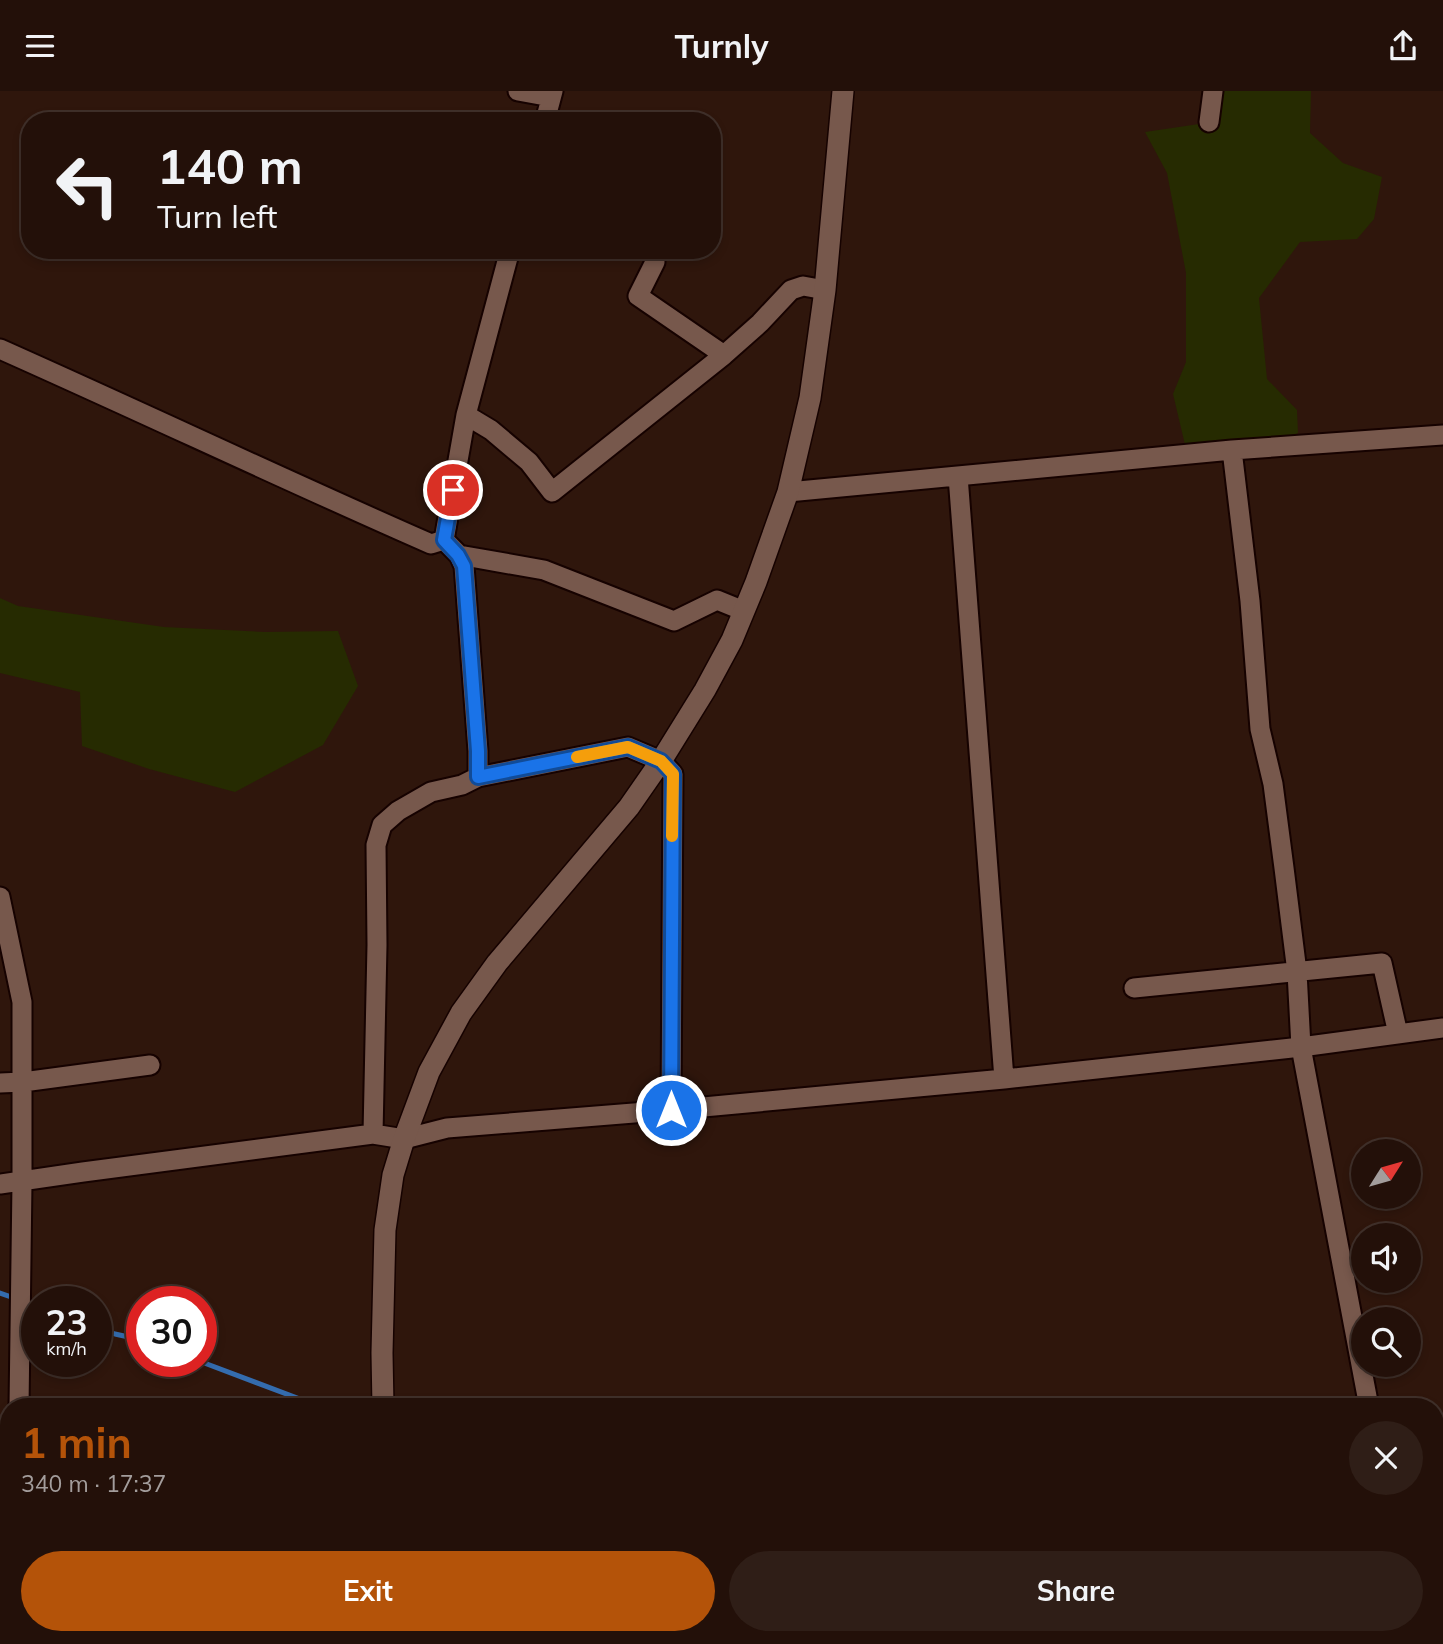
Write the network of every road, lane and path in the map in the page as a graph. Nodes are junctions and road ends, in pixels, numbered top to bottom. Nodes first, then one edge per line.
1 (517, 91) edge
2 (843, 91) edge
3 (1213, 91) edge
4 (552, 94) edge
5 (547, 112) edge
6 (1209, 122) dead end
7 (508, 259) edge
8 (655, 259) edge
9 (825, 290) junction
10 (0, 349) edge
11 (724, 355) junction
12 (466, 415) junction
13 (1443, 435) edge
14 (1232, 450) junction
15 (958, 476) junction
16 (788, 492) junction
17 (444, 540) junction
18 (458, 555) junction
19 (744, 611) junction
20 (661, 761) junction
21 (478, 777) junction
22 (0, 897) edge
23 (1297, 972) junction
24 (1134, 988) dead end
25 (1443, 1028) edge
26 (1398, 1034) junction
27 (1301, 1047) junction
28 (150, 1065) dead end
29 (1004, 1079) junction
30 (23, 1082) junction
31 (0, 1083) edge
32 (671, 1110) junction
33 (373, 1134) junction
34 (404, 1139) junction
35 (22, 1182) junction
36 (0, 1184) edge
37 (19, 1398) edge
38 (383, 1398) edge
39 (1367, 1398) edge

1 - 4 street
2 - 9 street
3 - 6 street
4 - 5 street
7 - 12 street
8 - 11 street
9 - 11 street
9 - 16 street
10 - 17 street
11 - 12 street
12 - 17 street
13 - 14 street
14 - 15 street
14 - 23 street
15 - 16 street
15 - 29 street
16 - 19 street
17 - 18 street
18 - 19 street
18 - 21 street
19 - 20 street
20 - 21 street
20 - 32 street
20 - 34 street
21 - 33 street
22 - 30 street
23 - 24 street
23 - 26 street
23 - 27 street
25 - 26 street
26 - 27 street
27 - 29 street
27 - 39 street
28 - 30 street
29 - 32 street
30 - 31 street
30 - 35 street
32 - 34 street
33 - 34 street
33 - 35 street
34 - 38 street
35 - 36 street
35 - 37 street

